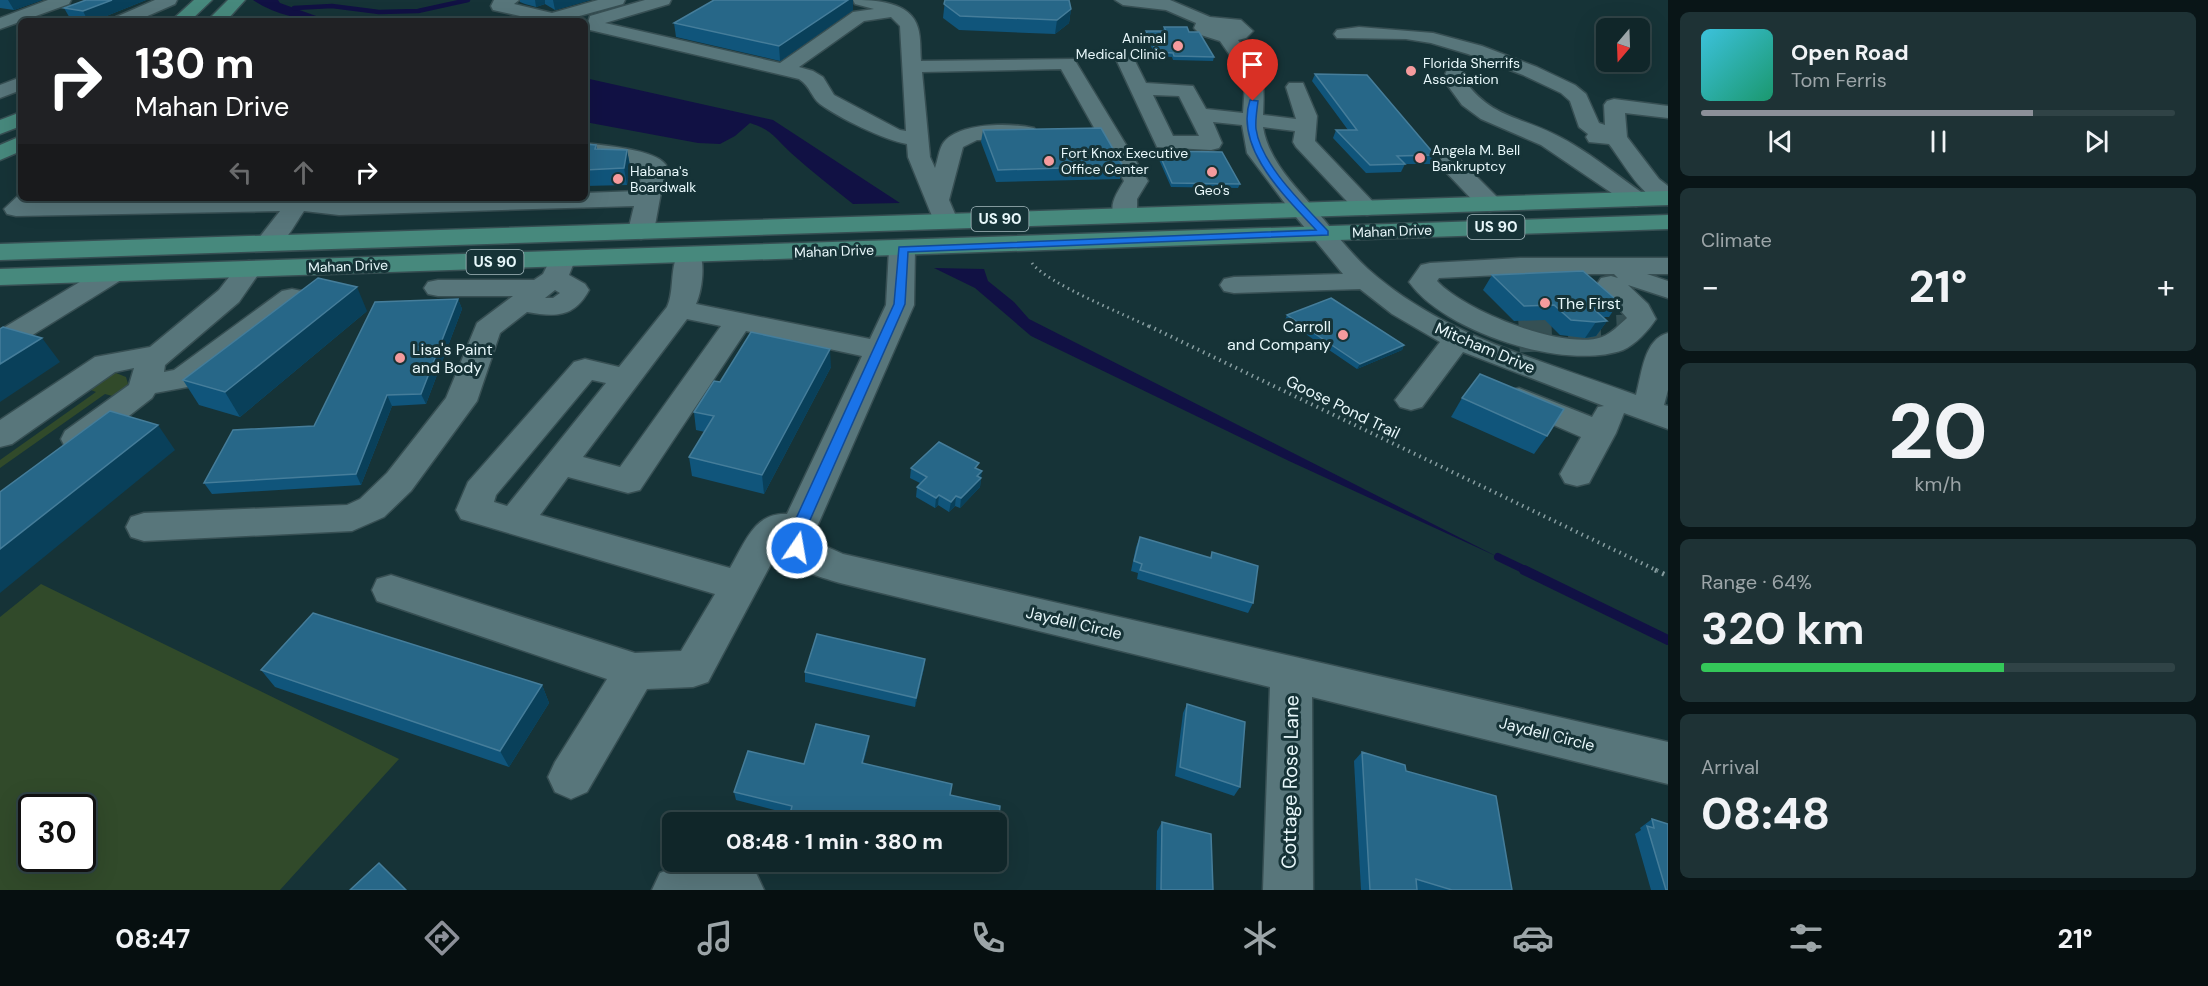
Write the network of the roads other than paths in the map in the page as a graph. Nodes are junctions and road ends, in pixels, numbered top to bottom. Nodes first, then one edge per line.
1 (169, 0) edge
2 (204, 0) edge
3 (237, 0) edge
4 (511, 0) edge
5 (573, 0) edge
6 (618, 0) edge
7 (663, 0) edge
8 (1129, 0) edge
9 (867, 1) edge
10 (70, 4) edge
11 (898, 9) edge
12 (525, 12) junction
13 (25, 18) edge
14 (49, 18) edge
15 (129, 18) edge
16 (183, 18) edge
17 (219, 18) edge
18 (18, 20) edge
19 (0, 26) edge
20 (18, 29) edge
21 (1343, 34) dead end
22 (910, 42) junction
23 (1125, 59) dead end
24 (1057, 63) junction
25 (18, 64) edge
26 (912, 67) junction
27 (784, 69) junction
28 (0, 72) edge
29 (1455, 72) dead end
30 (18, 84) edge
31 (1296, 87) dead end
32 (1140, 89) junction
33 (0, 92) edge
34 (0, 102) edge
35 (18, 104) edge
36 (1668, 112) edge
37 (1199, 114) junction
38 (18, 119) edge
39 (1252, 119) junction
40 (1306, 126) junction
41 (0, 128) edge
42 (1085, 131) edge
43 (1107, 131) junction
44 (1051, 132) edge
45 (1541, 137) junction
46 (1616, 138) junction
47 (917, 139) junction
48 (18, 144) edge
49 (588, 150) edge
50 (0, 153) edge
51 (1450, 163) dead end
52 (648, 198) junction
53 (1668, 198) edge
54 (1636, 199) junction
55 (588, 200) edge
56 (25, 201) edge
57 (194, 201) edge
58 (298, 201) edge
59 (555, 201) edge
60 (1490, 204) junction
61 (1367, 208) junction
62 (941, 210) junction
63 (1304, 210) junction
64 (1125, 215) junction
65 (1668, 222) edge
66 (641, 231) junction
67 (1324, 233) junction
68 (268, 243) junction
69 (983, 246) junction
70 (902, 249) junction
71 (0, 252) edge
72 (689, 256) junction
73 (475, 262) junction
74 (1668, 266) edge
75 (249, 269) junction
76 (112, 274) junction
77 (1616, 275) junction
78 (0, 277) edge
79 (1367, 281) junction
80 (545, 282) junction
81 (1234, 285) dead end
82 (1668, 290) edge
83 (1436, 296) junction
84 (292, 297) edge
85 (1390, 300) junction
86 (680, 309) junction
87 (739, 321) junction
88 (1641, 321) junction
89 (1668, 333) edge
90 (1458, 340) junction
91 (1668, 342) edge
92 (0, 343) edge
93 (879, 350) junction
94 (157, 355) junction
95 (626, 378) junction
96 (1662, 381) edge
97 (146, 384) junction
98 (1508, 394) edge
99 (1617, 399) junction
100 (1411, 400) dead end
101 (1658, 414) edge
102 (1600, 433) junction
103 (0, 436) edge
104 (54, 455) edge
105 (560, 464) junction
106 (1578, 474) dead end
107 (515, 522) junction
108 (144, 527) dead end
109 (799, 528) junction
110 (740, 586) junction
111 (391, 590) dead end
112 (635, 671) junction
113 (1291, 673) junction
114 (1668, 763) edge
115 (571, 777) dead end
116 (677, 890) edge
117 (739, 890) edge
118 (1288, 890) edge

1 - 15 street
2 - 16 main road
3 - 17 main road
4 - 12 street
5 - 12 street
6 - 12 street
7 - 27 street
8 - 39 street, Mitcham Drive
9 - 11 street
10 - 13 street
10 - 14 street
11 - 22 street
11 - 27 street
18 - 19 street
19 - 20 street
21 - 46 street
22 - 24 street
22 - 26 street
23 - 32 street
24 - 26 street
24 - 43 street
25 - 28 street
26 - 47 street
27 - 47 street
29 - 45 street
30 - 33 street
31 - 40 street
32 - 37 street
32 - 37 street
34 - 35 street
36 - 46 street
37 - 39 street
38 - 41 main road
39 - 40 street
39 - 63 street, Mitcham Drive
40 - 61 street
42 - 43 street
43 - 64 street
44 - 62 street
45 - 46 street
45 - 54 street
46 - 53 street
47 - 62 street
48 - 50 main road
49 - 52 street
51 - 60 street
52 - 55 street
52 - 66 street
53 - 54 main road, Mahan Drive / US 90
54 - 60 main road, Mahan Drive / US 90
56 - 57 street
57 - 58 street
58 - 59 street
58 - 68 street
60 - 61 main road, Mahan Drive / US 90
61 - 63 main road, Mahan Drive / US 90
62 - 64 main road, Mahan Drive / US 90
62 - 66 main road, Mahan Drive / US 90
62 - 69 main road
62 - 70 main road
63 - 64 main road, Mahan Drive / US 90
63 - 67 street, Mitcham Drive
65 - 67 main road, Mahan Drive / US 90
66 - 68 main road, Mahan Drive / US 90
67 - 69 main road, Mahan Drive / US 90
67 - 79 street, Mitcham Drive
68 - 71 main road, Mahan Drive / US 90
68 - 75 main road
69 - 70 main road, Mahan Drive / US 90
70 - 72 main road, Mahan Drive / US 90
70 - 93 street
72 - 80 main road, Mahan Drive / US 90
72 - 86 street
73 - 75 main road, Mahan Drive / US 90
73 - 80 main road, Mahan Drive / US 90
73 - 80 street
74 - 77 street
75 - 76 main road, Mahan Drive / US 90
75 - 94 street
76 - 78 main road, Mahan Drive / US 90
76 - 92 street
77 - 82 street
77 - 83 street
77 - 88 street
79 - 81 street
79 - 85 street, Mitcham Drive
80 - 108 street
83 - 85 street
83 - 88 street
84 - 97 street
85 - 90 street, Mitcham Drive
86 - 87 street
86 - 95 street
87 - 93 street
87 - 105 street
88 - 89 street
90 - 99 street, Mitcham Drive
90 - 100 street
91 - 96 street
93 - 109 street
94 - 97 street
94 - 103 street
95 - 105 street
95 - 107 street
96 - 101 street
97 - 104 street
98 - 102 street
99 - 101 street, Mitcham Drive
99 - 102 street
102 - 106 street
105 - 107 street
107 - 110 street
109 - 110 street
109 - 113 street, Jaydell Circle
110 - 112 street
111 - 112 street
112 - 115 street
113 - 114 street, Jaydell Circle
113 - 118 street, Cottage Rose Lane
116 - 117 street

